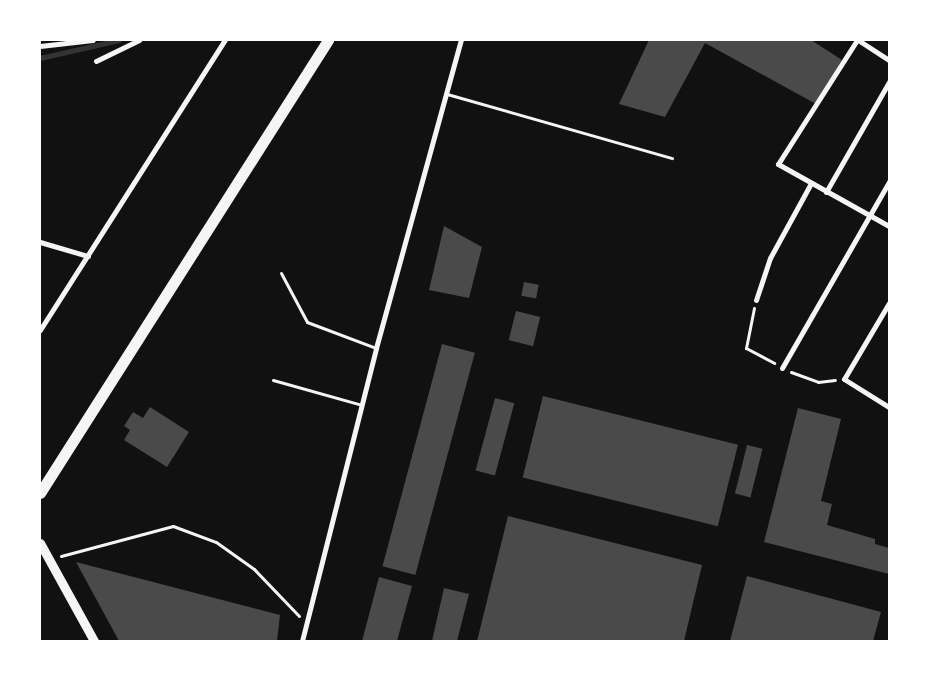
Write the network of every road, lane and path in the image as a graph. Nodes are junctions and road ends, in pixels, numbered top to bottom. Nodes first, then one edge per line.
1 (93, 40) edge
2 (139, 40) edge
3 (225, 40) edge
4 (328, 40) edge
5 (461, 40) edge
6 (858, 40) edge
7 (40, 46) edge
8 (889, 60) edge
9 (96, 61) dead end
10 (889, 82) edge
11 (446, 94) junction
12 (672, 158) dead end
13 (889, 182) edge
14 (811, 183) junction
15 (826, 192) junction
16 (870, 216) junction
17 (889, 226) edge
18 (40, 242) edge
19 (88, 256) junction
20 (281, 273) dead end
21 (756, 300) dead end
22 (889, 303) edge
23 (40, 330) edge
24 (376, 348) junction
25 (782, 368) dead end
26 (273, 380) dead end
27 (363, 405) junction
28 (889, 407) edge
29 (40, 493) edge
30 (40, 543) edge
31 (49, 559) junction
32 (307, 623) junction
33 (94, 641) edge
34 (302, 641) edge

1 - 7 street
2 - 9 street
3 - 19 street
4 - 29 main road
5 - 11 street
6 - 8 street
6 - 14 street
10 - 15 street
11 - 12 lane
11 - 24 street
13 - 16 street
14 - 15 street
14 - 21 street
15 - 16 street
16 - 17 street
16 - 25 street
18 - 19 street
19 - 23 street
20 - 24 lane
22 - 28 street
24 - 27 street
26 - 27 lane
27 - 32 street
30 - 31 street
31 - 32 path
31 - 33 street
32 - 34 street

